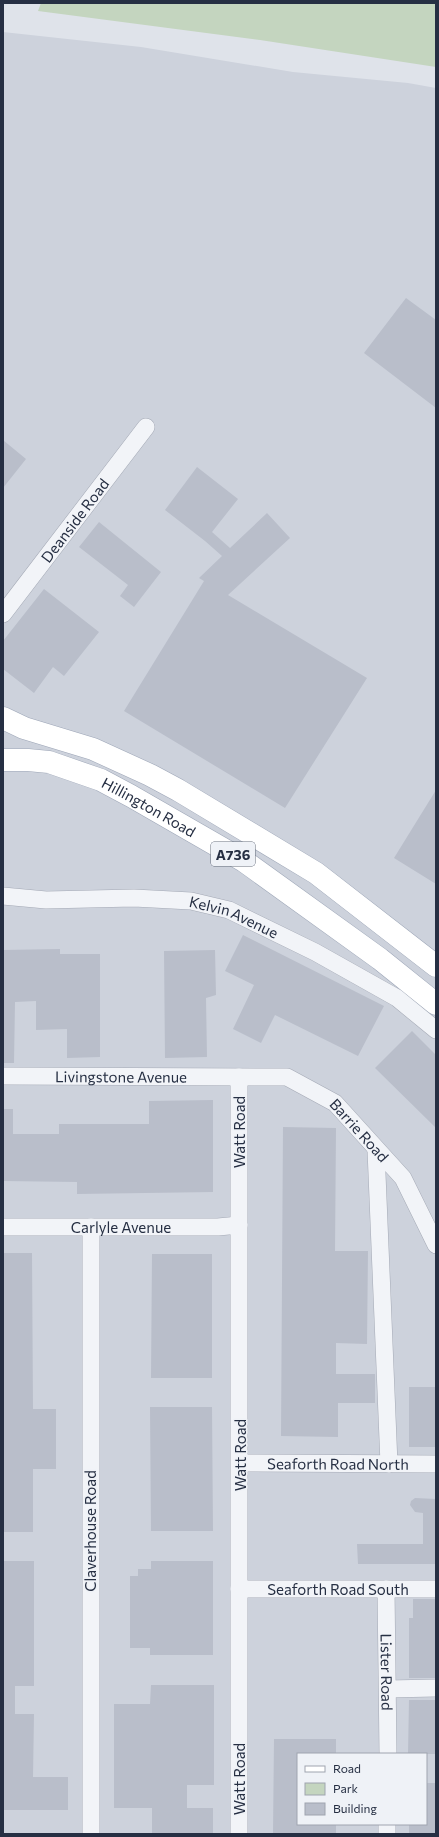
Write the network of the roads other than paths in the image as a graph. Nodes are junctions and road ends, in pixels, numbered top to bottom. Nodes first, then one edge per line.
1 (146, 427) dead end
2 (3, 614) edge
3 (3, 718) edge
4 (3, 760) edge
5 (3, 896) edge
6 (436, 966) edge
7 (436, 1004) edge
8 (436, 1030) edge
9 (3, 1076) edge
10 (239, 1077) junction
11 (376, 1150) junction
12 (239, 1225) junction
13 (3, 1227) edge
14 (91, 1227) junction
15 (436, 1244) edge
16 (240, 1463) junction
17 (389, 1464) junction
18 (436, 1464) edge
19 (239, 1589) junction
20 (386, 1589) junction
21 (436, 1589) edge
22 (388, 1688) junction
23 (436, 1688) edge
24 (388, 1753) edge
25 (91, 1834) edge
26 (239, 1834) edge

1 - 2 street, Deanside Road
3 - 6 main road, Hillington Road / A736
4 - 7 main road, Hillington Road / A736
5 - 8 street, Kelvin Avenue
9 - 10 street, Livingstone Avenue
10 - 11 street, Barrie Road
10 - 12 street, Watt Road
11 - 15 street, Barrie Road
11 - 17 street
12 - 14 street, Carlyle Avenue
12 - 16 street, Watt Road
13 - 14 street, Carlyle Avenue
14 - 25 street, Claverhouse Road
16 - 17 street, Seaforth Road North
16 - 19 street, Watt Road
17 - 18 street, Seaforth Road North
19 - 20 street, Seaforth Road South
19 - 26 street, Watt Road
20 - 21 street, Seaforth Road South
20 - 22 street, Lister Road
22 - 23 street
22 - 24 street, Lister Road

